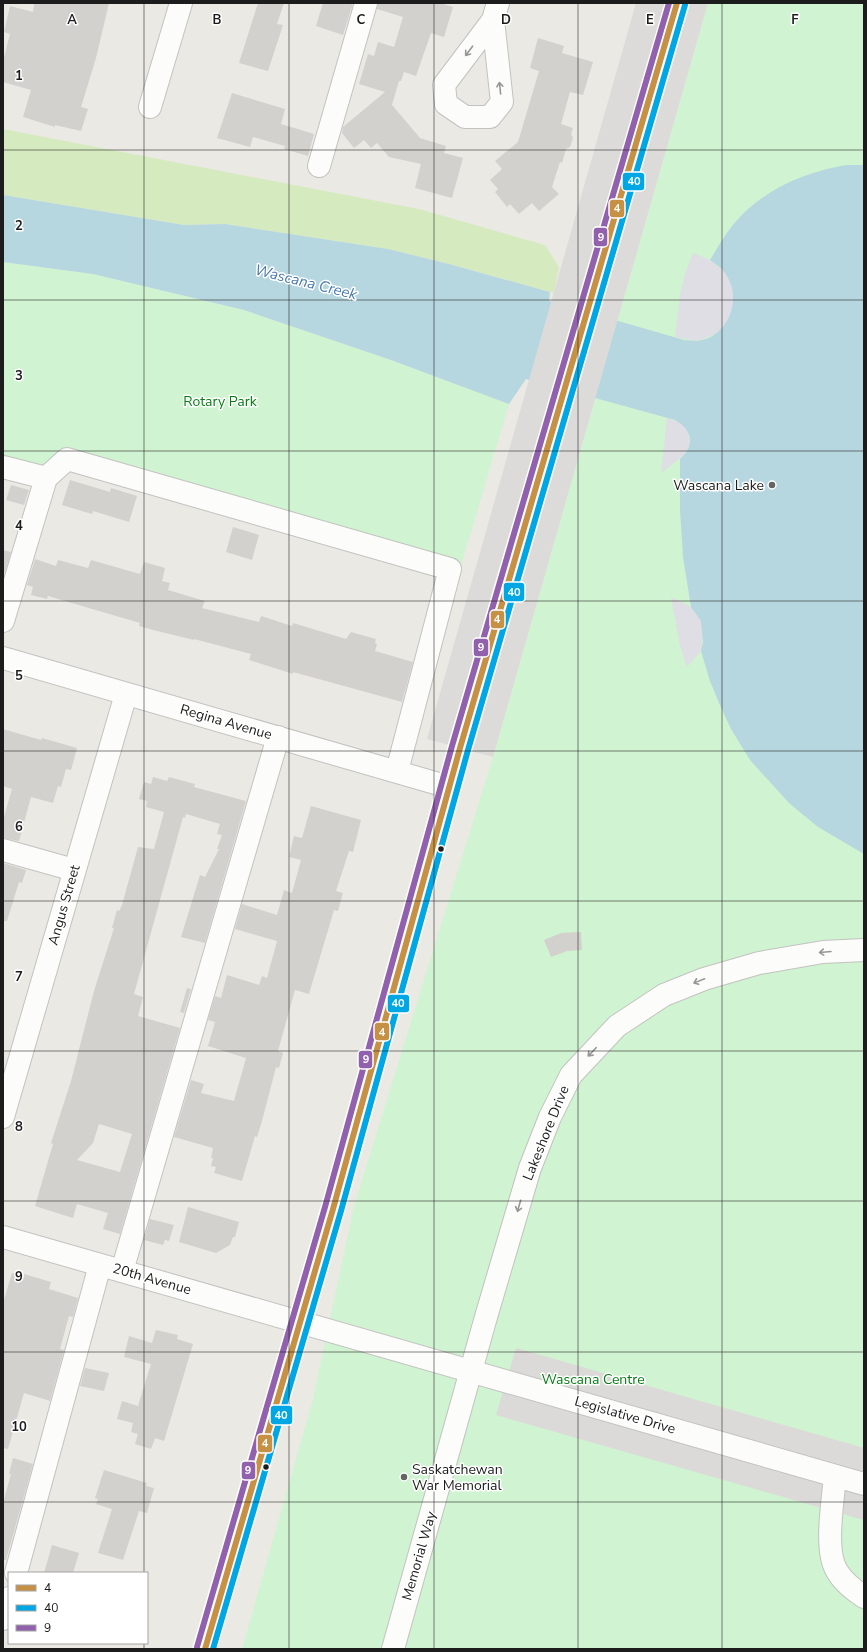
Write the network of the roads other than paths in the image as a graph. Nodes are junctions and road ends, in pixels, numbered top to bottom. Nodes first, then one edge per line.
1 (180, 3) edge
2 (366, 3) edge
3 (677, 3) edge
4 (150, 107) dead end
5 (319, 166) dead end
6 (3, 467) edge
7 (46, 478) junction
8 (3, 621) edge
9 (3, 658) edge
10 (126, 694) junction
11 (278, 737) junction
12 (396, 771) junction
13 (449, 787) junction
14 (3, 850) edge
15 (74, 870) junction
16 (864, 950) edge
17 (3, 1117) edge
18 (3, 1237) edge
19 (100, 1265) junction
20 (122, 1271) junction
21 (300, 1322) junction
22 (472, 1371) junction
23 (835, 1476) junction
24 (864, 1484) edge
25 (16, 1572) edge
26 (864, 1597) edge
27 (8, 1602) edge
28 (3, 1620) edge
29 (205, 1649) edge
30 (393, 1649) edge

1 - 4 street
2 - 5 street
3 - 13 main road
6 - 7 street
7 - 8 street
7 - 12 street
9 - 10 street, Regina Avenue
10 - 11 street, Regina Avenue
10 - 15 street, Angus Street
11 - 12 street, Regina Avenue
11 - 20 street
12 - 13 street, Regina Avenue
13 - 21 main road
14 - 15 street
15 - 17 street, Angus Street
16 -> 22 street, Lakeshore Drive
18 - 19 street, 20th Avenue
19 - 20 street, 20th Avenue
19 - 25 street
20 - 21 street, 20th Avenue
21 - 22 street, Legislative Drive
21 - 29 main road
22 - 23 street, Legislative Drive
22 - 30 street, Memorial Way
23 - 24 street, Legislative Drive
23 - 26 street
27 - 28 street

